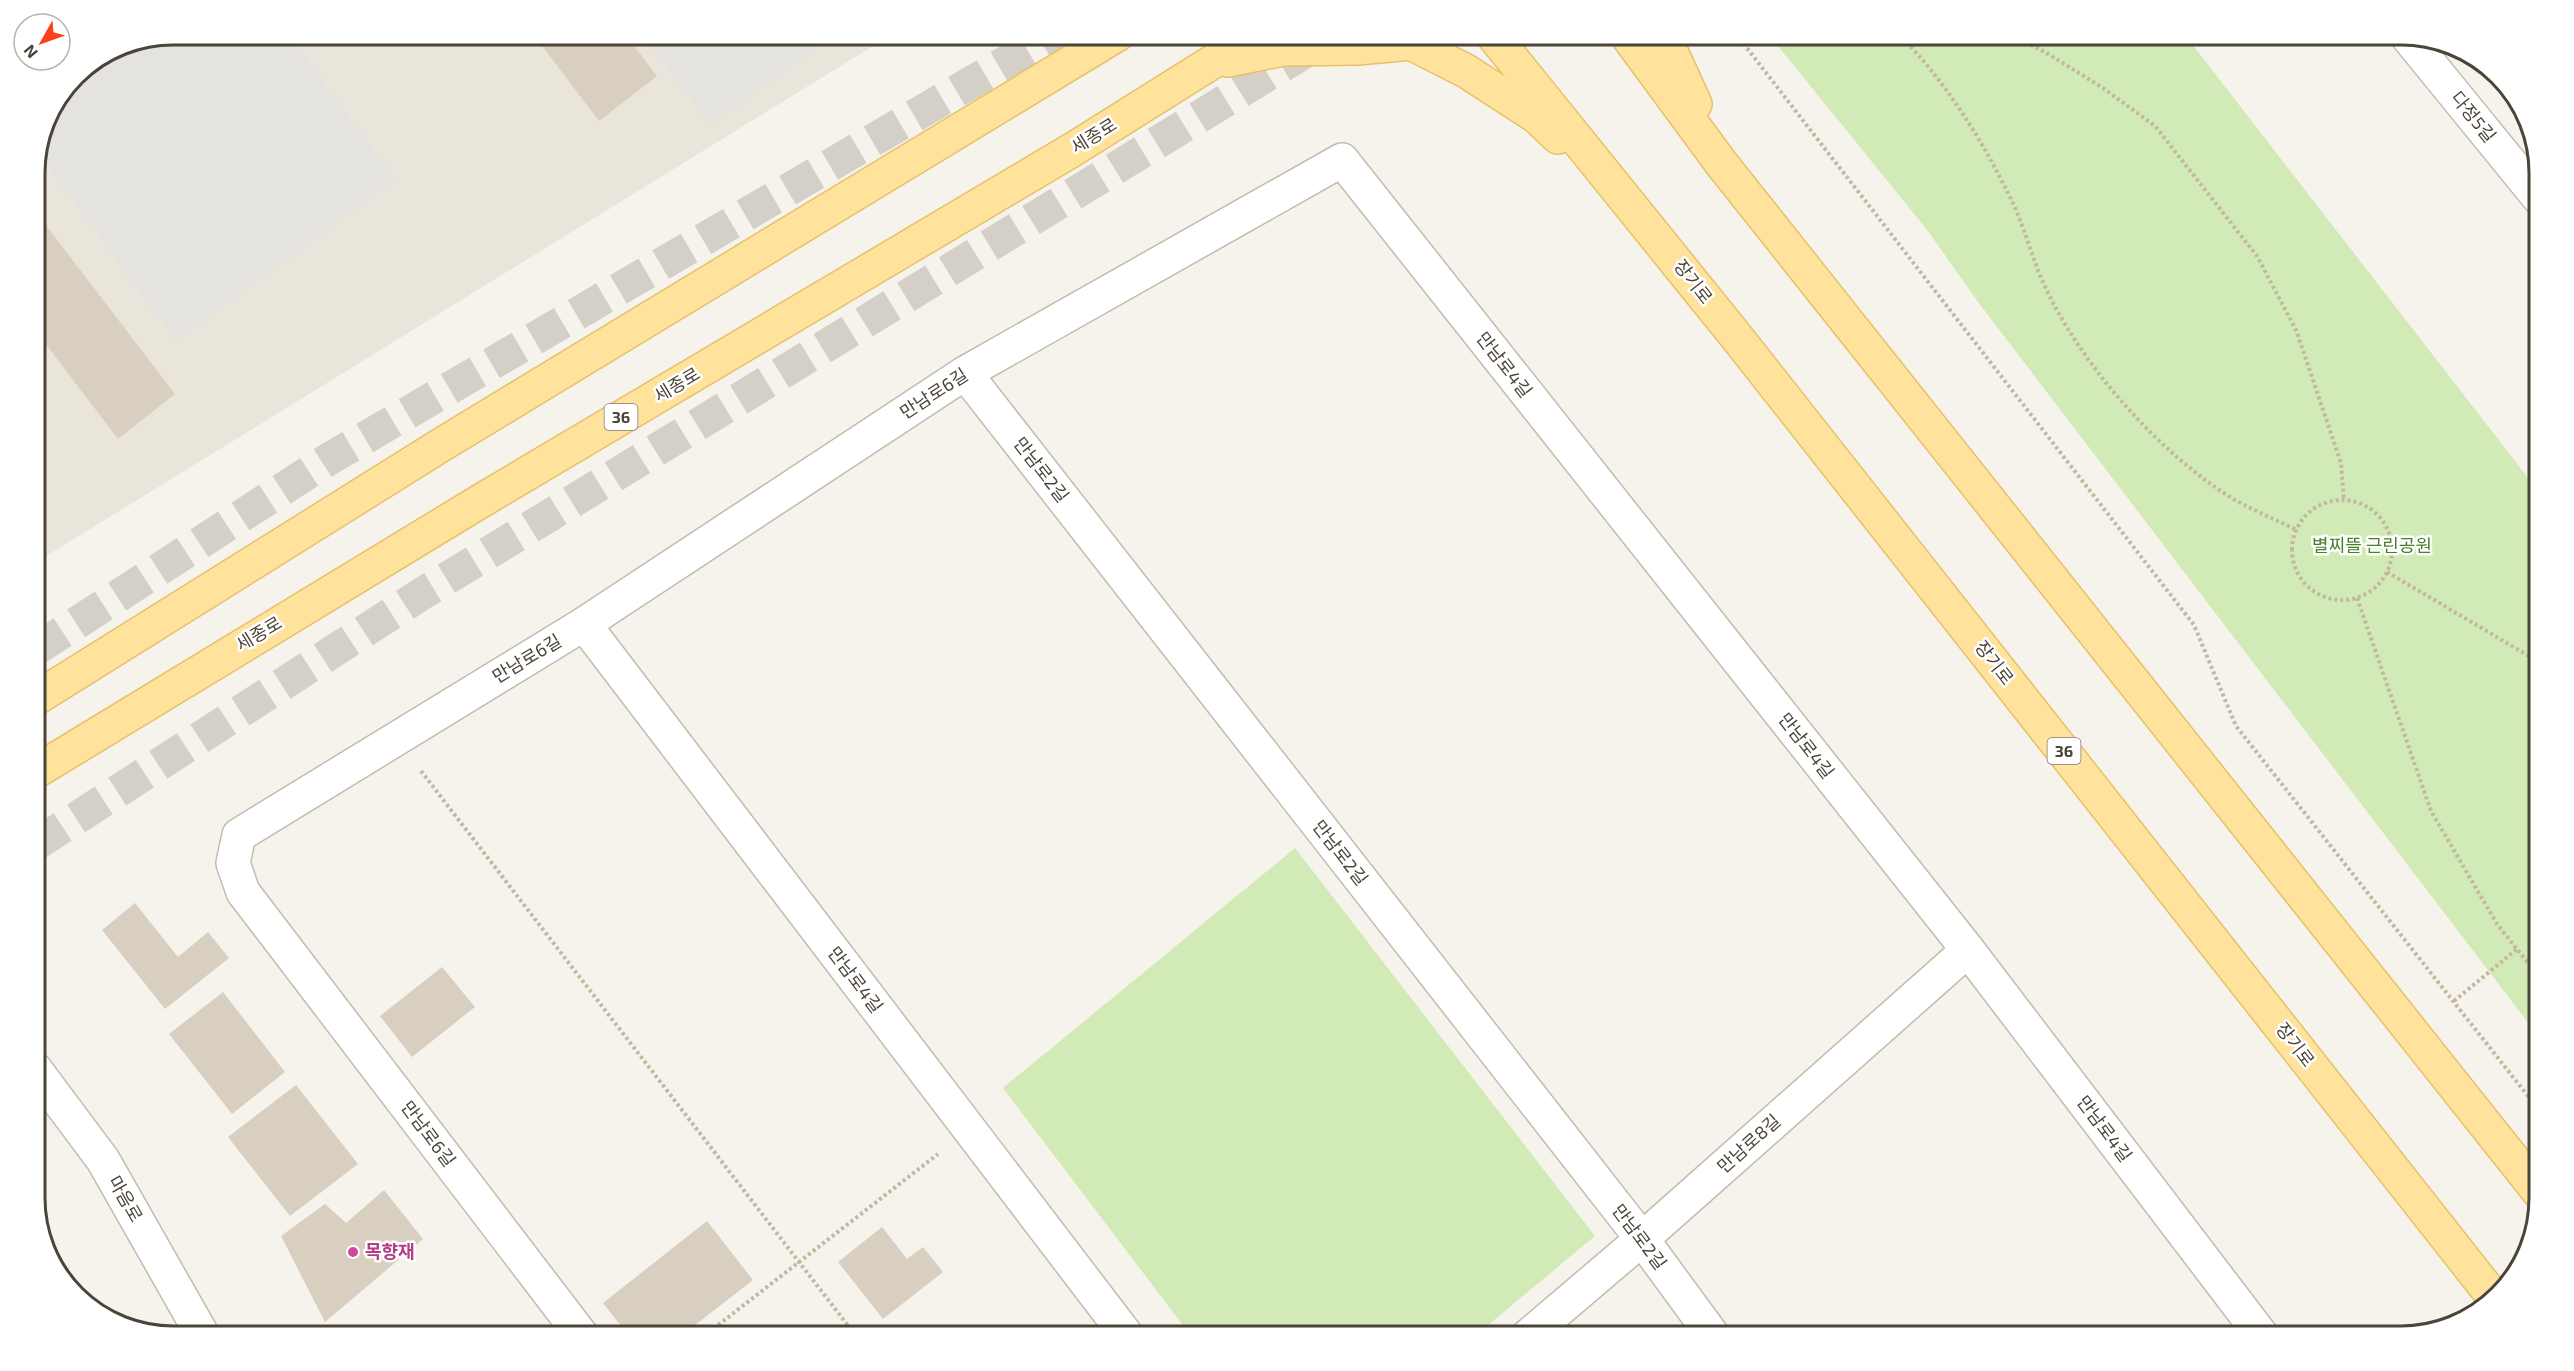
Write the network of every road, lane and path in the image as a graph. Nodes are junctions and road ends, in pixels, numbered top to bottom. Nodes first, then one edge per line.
1 (1100, 45) edge
2 (1239, 45) edge
3 (1390, 45) edge
4 (1415, 45) edge
5 (1501, 45) edge
6 (1634, 45) edge
7 (1668, 45) edge
8 (1745, 45) edge
9 (1910, 45) edge
10 (2031, 45) edge
11 (2415, 46) edge
12 (1208, 64) junction
13 (1342, 160) joint
14 (1721, 163) junction
15 (2529, 186) edge
16 (1634, 208) junction
17 (965, 373) junction
18 (2344, 501) junction
19 (2297, 530) junction
20 (2386, 572) junction
21 (2357, 598) junction
22 (584, 624) junction
23 (2529, 656) edge
24 (45, 693) edge
25 (417, 765) dead end
26 (45, 766) edge
27 (2517, 949) junction
28 (1968, 950) junction
29 (2529, 963) edge
30 (2454, 1001) junction
31 (45, 1082) edge
32 (2529, 1096) edge
33 (941, 1151) dead end
34 (2529, 1178) edge
35 (1642, 1239) junction
36 (799, 1262) junction
37 (2488, 1291) edge
38 (196, 1326) edge
39 (574, 1326) edge
40 (717, 1326) edge
41 (848, 1326) edge
42 (1119, 1326) edge
43 (1540, 1326) edge
44 (1706, 1326) edge
45 (2254, 1326) edge

1 - 24 main road
2 - 12 main road, 세종로 / 36
3 - 12 main road, 36
4 - 16 main road, 36
5 - 16 main road, 장기로
6 - 14 main road
7 - 14 main road
8 - 30 path
9 - 19 path
10 - 18 path
11 - 15 street, 다정5길
12 - 26 main road, 세종로 / 36
13 - 17 street, 만남로6길
13 - 28 street, 만남로4길
14 - 34 main road
16 - 37 main road, 장기로 / 36
17 - 22 street, 만남로6길
17 - 35 street, 만남로2길
18 - 19 path
18 - 20 path
19 - 21 path
20 - 21 path
20 - 23 path
21 - 27 path
22 - 39 street, 만남로6길
22 - 42 street, 만남로4길
25 - 36 path
27 - 29 path
27 - 30 path
28 - 35 street, 만남로8길
28 - 45 street, 만남로4길
30 - 32 path
31 - 38 street, 마음로
33 - 36 path
35 - 43 street, 만남로8길
35 - 44 street, 만남로2길
36 - 40 path
36 - 41 path

